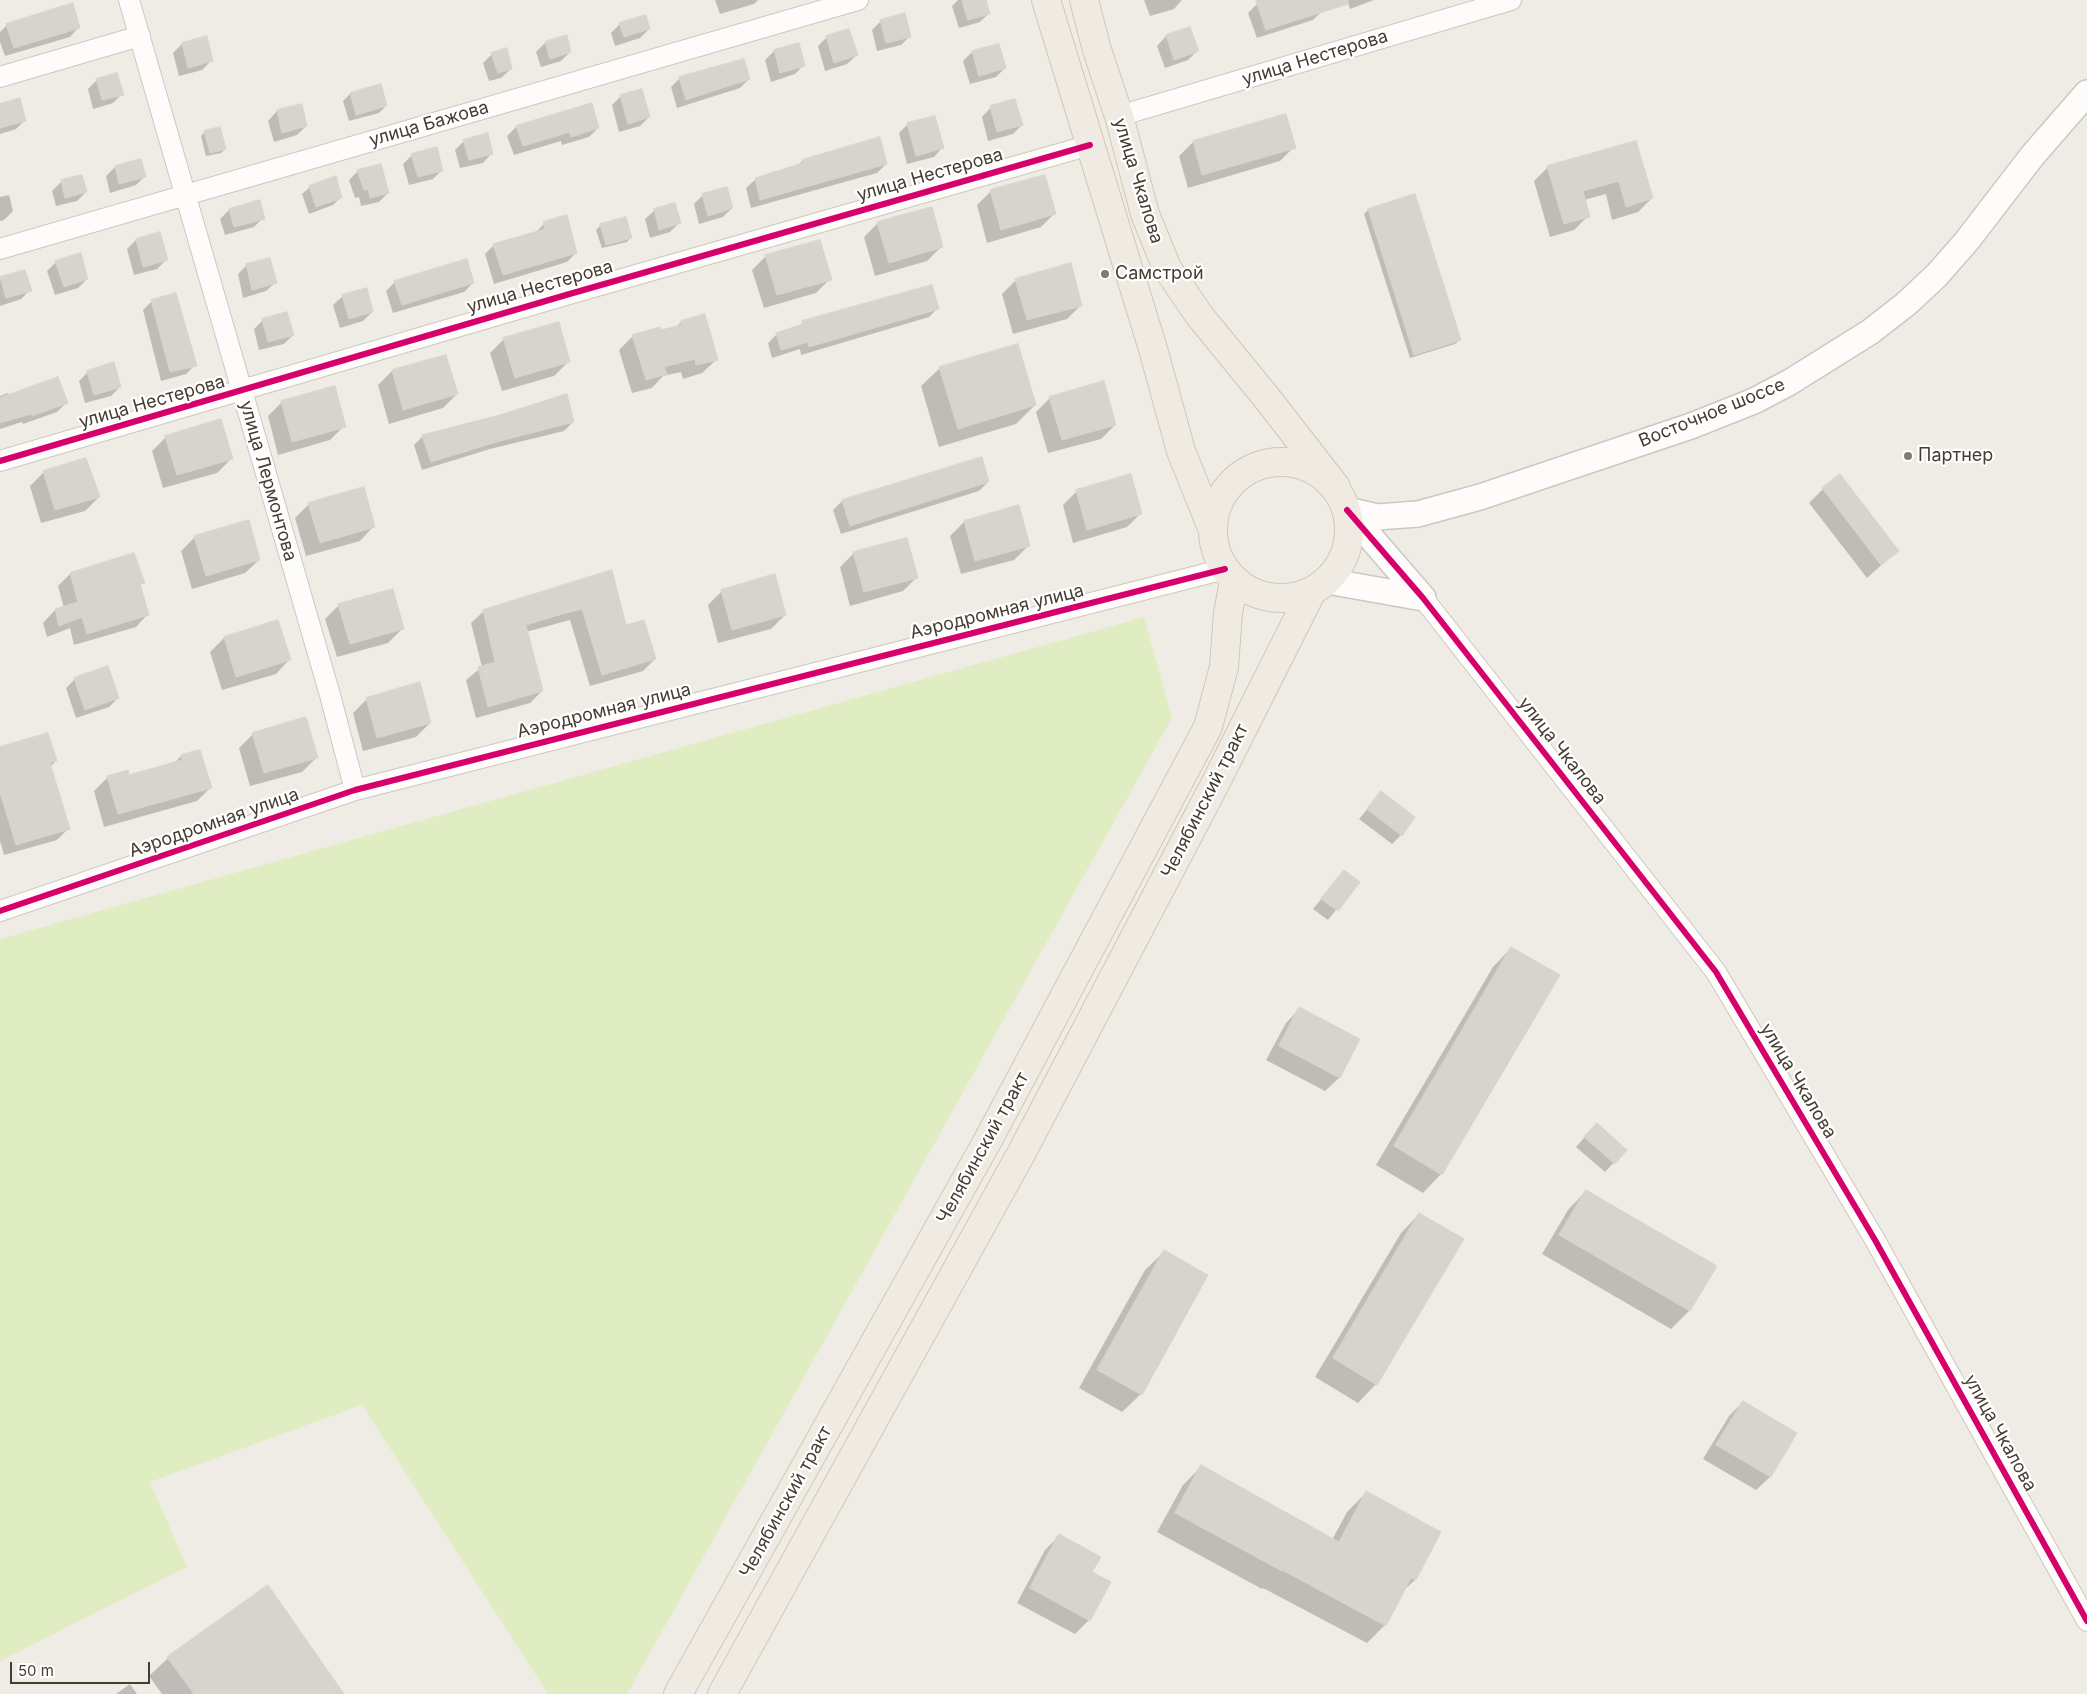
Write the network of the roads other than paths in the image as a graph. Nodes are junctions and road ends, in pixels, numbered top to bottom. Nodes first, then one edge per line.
1 (129, 0) edge
2 (858, 0) edge
3 (1046, 0) edge
4 (1084, 0) edge
5 (1511, 0) edge
6 (140, 36) junction
7 (0, 77) edge
8 (2087, 93) edge
9 (1119, 116) junction
10 (1090, 145) junction
11 (186, 195) junction
12 (0, 249) edge
13 (242, 391) junction
14 (0, 462) edge
15 (1341, 499) junction
16 (1212, 528) junction
17 (1229, 575) junction
18 (1320, 586) junction
19 (1423, 598) junction
20 (355, 790) junction
21 (0, 911) edge
22 (2087, 1621) edge
23 (678, 1694) edge
24 (722, 1694) edge

1 - 6 street, улица Лермонтова
2 - 11 street, улица Бажова
3 - 10 main road, улица Чкалова
4 - 9 main road, улица Чкалова
5 - 9 street, улица Нестерова
6 - 7 street
6 - 11 street, улица Лермонтова
8 - 15 street, Восточное шоссе
9 - 15 main road, улица Чкалова
10 - 13 street, улица Нестерова
10 - 16 main road, улица Чкалова
11 - 12 street, улица Бажова
11 - 13 street, улица Лермонтова
13 - 14 street, улица Нестерова
13 - 20 street, улица Лермонтова
15 - 16 main road
15 - 18 main road
15 - 19 street
16 - 17 main road
17 - 18 main road
17 - 20 street, Аэродромная улица
17 - 23 main road, Челябинский тракт
18 - 19 street
18 - 24 main road, Челябинский тракт
19 - 22 street, улица Чкалова
20 - 21 street, Аэродромная улица

